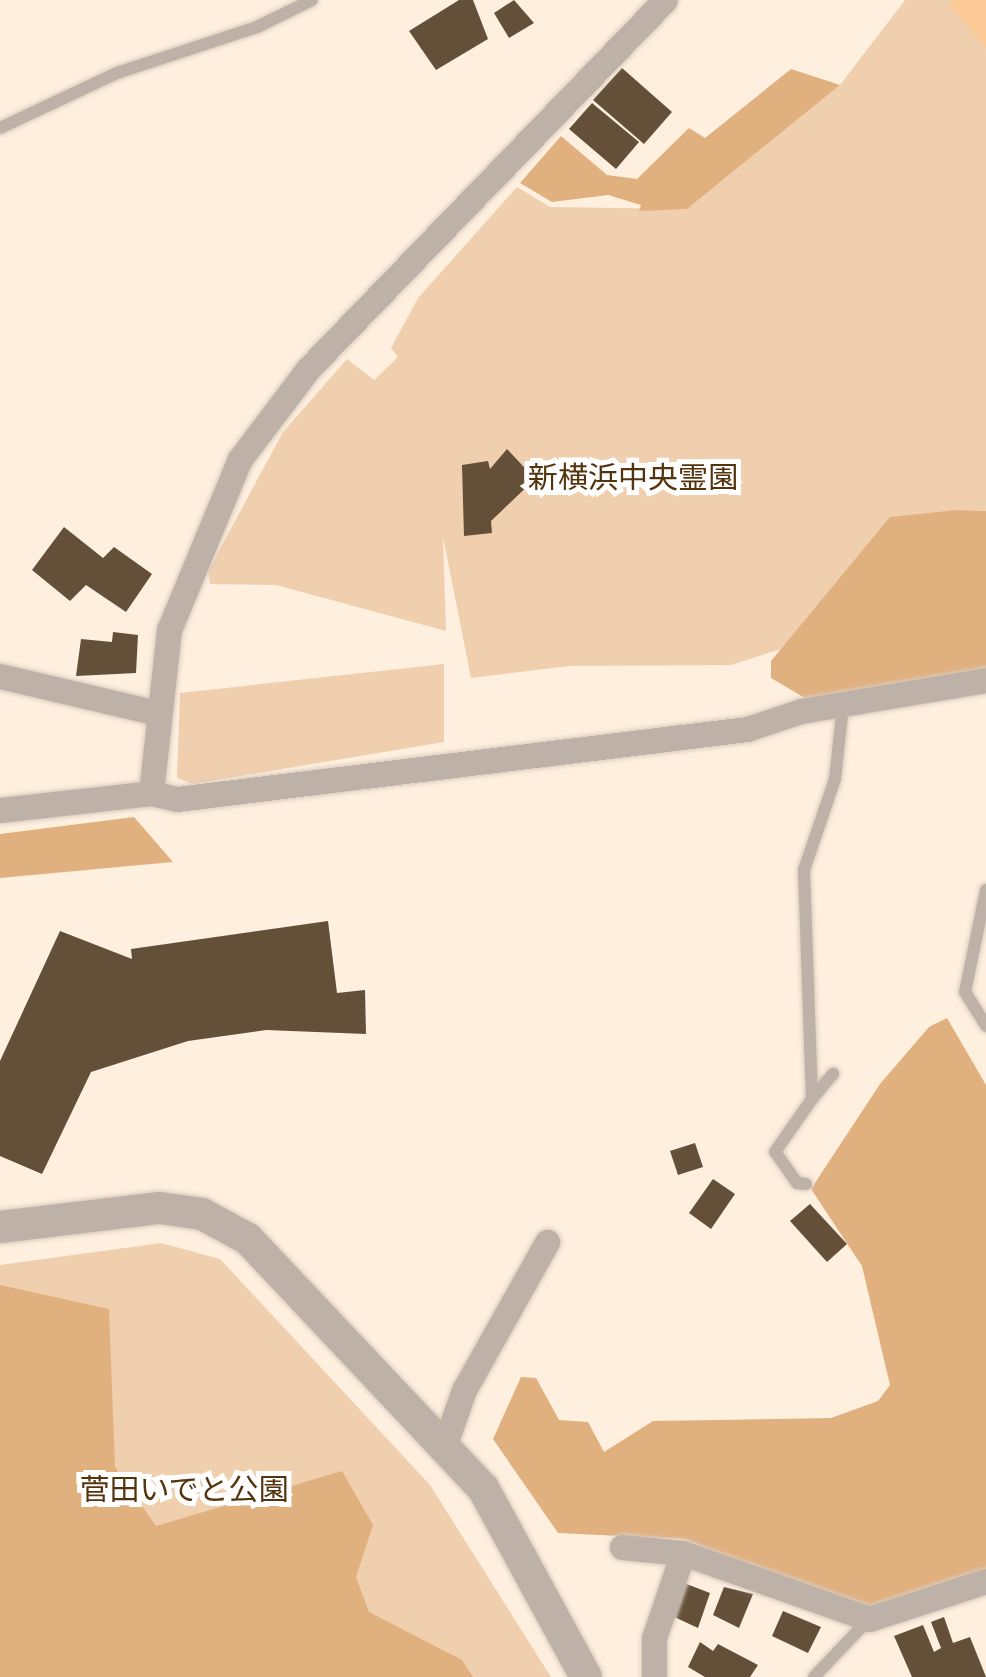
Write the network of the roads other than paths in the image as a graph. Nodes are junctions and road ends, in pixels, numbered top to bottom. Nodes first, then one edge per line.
1 (312, 0) edge
2 (665, 0) edge
3 (0, 128) edge
4 (0, 676) edge
5 (986, 680) edge
6 (843, 705) junction
7 (158, 714) junction
8 (151, 792) junction
9 (0, 810) edge
10 (986, 890) edge
11 (986, 1026) edge
12 (833, 1074) dead end
13 (812, 1099) junction
14 (806, 1184) dead end
15 (0, 1228) edge
16 (547, 1242) dead end
17 (446, 1441) junction
18 (622, 1547) dead end
19 (684, 1553) junction
20 (986, 1580) edge
21 (869, 1619) junction
22 (586, 1677) edge
23 (654, 1677) edge
24 (814, 1677) edge

1 - 3 lane
2 - 7 street
4 - 7 street
5 - 6 street
6 - 8 street
6 - 13 lane
7 - 8 street
8 - 9 street
10 - 11 lane
12 - 13 lane
13 - 14 lane
15 - 17 street
16 - 17 street
17 - 22 street
18 - 19 street
19 - 21 street
19 - 23 street
20 - 21 street
21 - 24 lane

